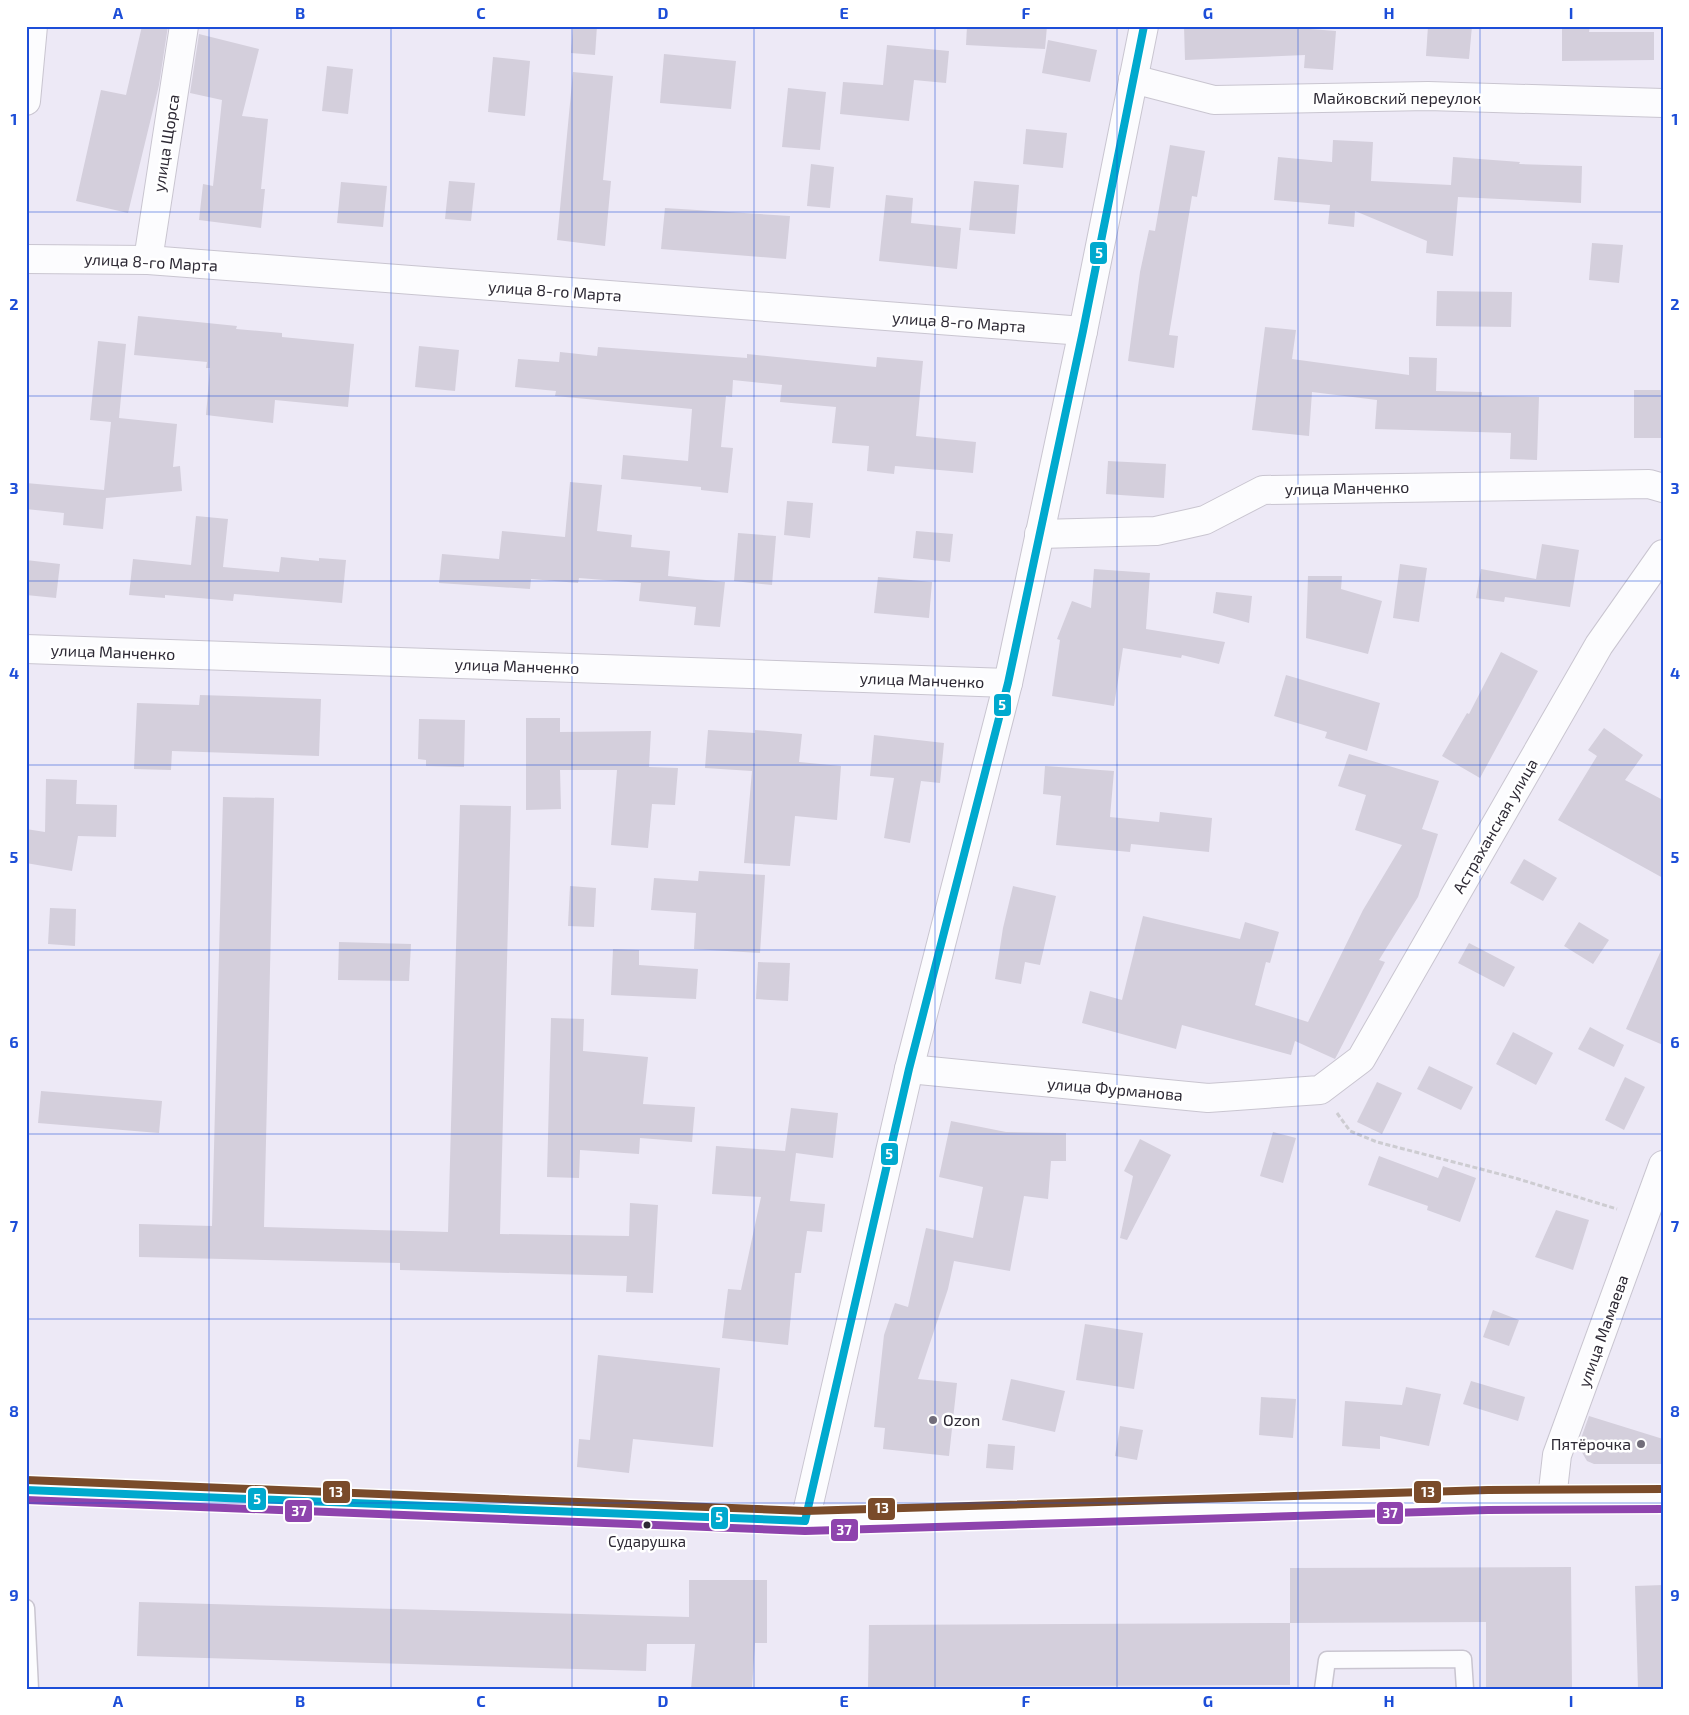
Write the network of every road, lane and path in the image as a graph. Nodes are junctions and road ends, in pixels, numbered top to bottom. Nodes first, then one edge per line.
1 (33, 26) edge
2 (184, 26) edge
3 (1144, 26) edge
4 (1133, 79) junction
5 (26, 101) edge
6 (1663, 103) edge
7 (26, 259) edge
8 (148, 260) junction
9 (1083, 331) junction
10 (1663, 488) edge
11 (1039, 534) junction
12 (1663, 554) edge
13 (26, 649) edge
14 (1008, 683) junction
15 (909, 1069) junction
16 (1320, 1090) junction
17 (1663, 1165) edge
18 (1645, 1216) junction
19 (26, 1490) edge
20 (1552, 1499) junction
21 (1663, 1499) edge
22 (805, 1521) junction
23 (26, 1608) edge
24 (29, 1680) edge
25 (1323, 1689) edge
26 (1465, 1689) edge

1 - 5 street
2 - 8 street, улица Щорса
3 - 4 street
4 - 6 street, Майковский переулок
4 - 9 street
7 - 8 street, улица 8-го Марта
8 - 9 street, улица 8-го Марта
9 - 11 street
10 - 11 street, улица Манченко
11 - 14 street
12 - 16 street, Астраханская улица
13 - 14 street, улица Манченко
14 - 15 street
15 - 16 street, улица Фурманова
15 - 22 street
16 - 18 path
17 - 18 street, улица Мамаева
18 - 20 street, улица Мамаева
19 - 22 street
20 - 21 street
20 - 22 street
23 - 24 lane
25 - 26 lane

